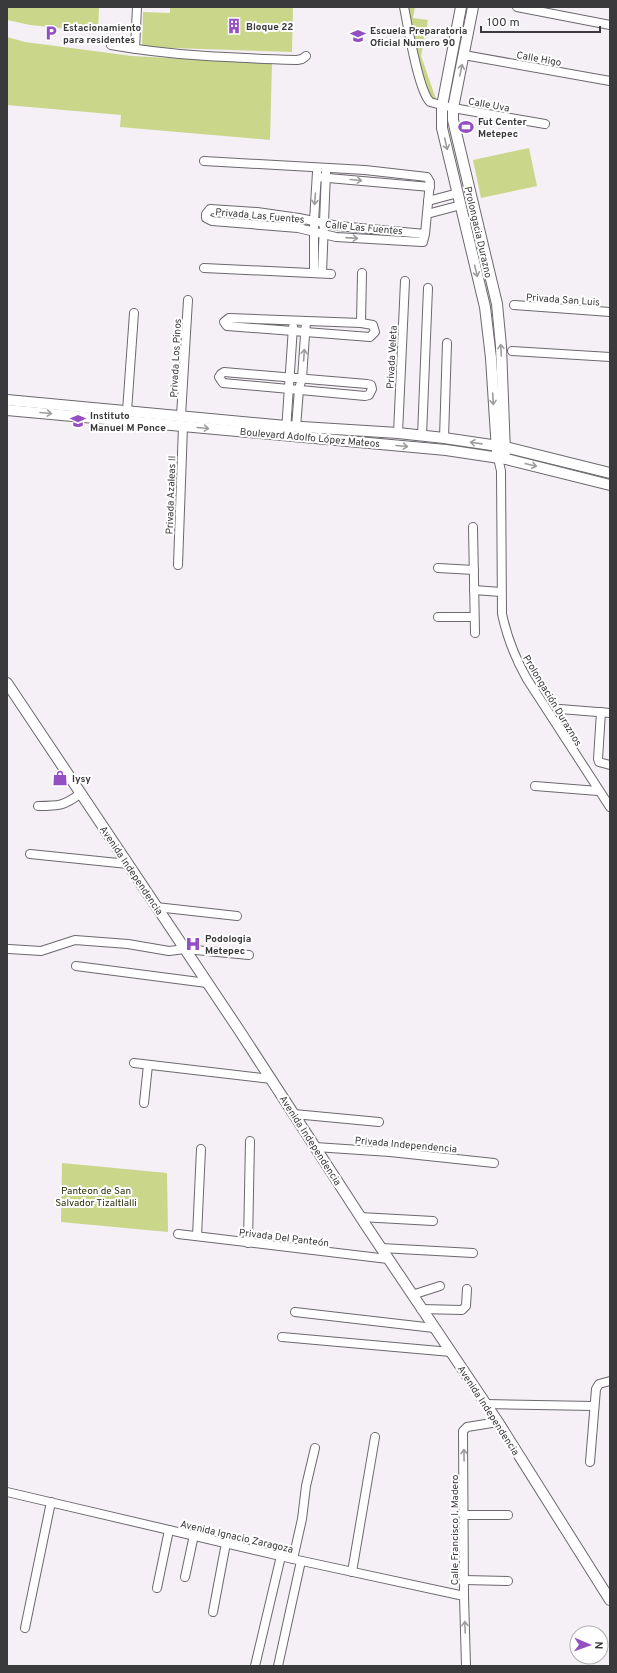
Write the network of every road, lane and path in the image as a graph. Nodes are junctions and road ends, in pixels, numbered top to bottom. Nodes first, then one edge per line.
1 (137, 7) edge
2 (404, 7) edge
3 (462, 7) edge
4 (473, 7) edge
5 (517, 7) edge
6 (458, 22) junction
7 (470, 25) junction
8 (610, 25) edge
9 (111, 45) dead end
10 (135, 49) junction
11 (464, 55) junction
12 (306, 56) dead end
13 (610, 81) edge
14 (442, 106) junction
15 (453, 108) junction
16 (545, 124) dead end
17 (204, 161) dead end
18 (322, 167) junction
19 (317, 177) junction
20 (326, 178) junction
21 (430, 187) junction
22 (458, 193) junction
23 (428, 201) junction
24 (460, 205) junction
25 (257, 212) junction
26 (427, 214) junction
27 (314, 221) junction
28 (256, 224) junction
29 (323, 224) junction
30 (314, 231) junction
31 (323, 234) junction
32 (424, 238) junction
33 (204, 268) dead end
34 (318, 273) junction
35 (331, 274) dead end
36 (362, 274) dead end
37 (405, 281) dead end
38 (428, 288) dead end
39 (188, 300) dead end
40 (497, 304) junction
41 (514, 305) dead end
42 (485, 307) junction
43 (610, 312) edge
44 (134, 313) dead end
45 (294, 320) junction
46 (306, 320) junction
47 (360, 322) junction
48 (293, 331) junction
49 (305, 332) junction
50 (447, 343) dead end
51 (512, 351) dead end
52 (610, 357) edge
53 (290, 377) junction
54 (302, 378) junction
55 (289, 389) junction
56 (299, 389) junction
57 (7, 400) edge
58 (7, 410) edge
59 (127, 411) junction
60 (182, 421) junction
61 (289, 430) junction
62 (398, 433) junction
63 (422, 436) junction
64 (444, 438) junction
65 (500, 446) junction
66 (502, 458) junction
67 (610, 473) edge
68 (610, 485) edge
69 (473, 527) dead end
70 (178, 565) dead end
71 (438, 568) dead end
72 (474, 570) junction
73 (474, 590) junction
74 (502, 592) junction
75 (438, 617) dead end
76 (474, 617) junction
77 (475, 634) dead end
78 (7, 683) edge
79 (560, 709) dead end
80 (601, 712) junction
81 (610, 713) edge
82 (610, 765) edge
83 (535, 786) dead end
84 (598, 791) junction
85 (81, 793) junction
86 (38, 806) dead end
87 (610, 807) edge
88 (30, 854) dead end
89 (128, 864) junction
90 (156, 907) junction
91 (237, 916) dead end
92 (9, 949) dead end
93 (185, 949) junction
94 (249, 955) dead end
95 (76, 966) dead end
96 (207, 983) junction
97 (134, 1063) dead end
98 (148, 1065) junction
99 (271, 1079) junction
100 (144, 1103) dead end
101 (294, 1114) junction
102 (379, 1122) dead end
103 (250, 1142) dead end
104 (315, 1147) junction
105 (201, 1149) dead end
106 (494, 1164) dead end
107 (360, 1216) junction
108 (433, 1222) dead end
109 (178, 1234) dead end
110 (197, 1236) junction
111 (248, 1243) junction
112 (381, 1248) junction
113 (473, 1253) dead end
114 (388, 1259) junction
115 (440, 1286) dead end
116 (467, 1289) dead end
117 (412, 1295) junction
118 (422, 1309) junction
119 (295, 1312) dead end
120 (434, 1328) junction
121 (282, 1337) dead end
122 (451, 1352) junction
123 (610, 1381) edge
124 (486, 1404) junction
125 (594, 1406) junction
126 (498, 1422) junction
127 (375, 1437) dead end
128 (315, 1448) dead end
129 (590, 1462) dead end
130 (7, 1492) edge
131 (51, 1502) junction
132 (464, 1515) junction
133 (508, 1515) dead end
134 (169, 1530) junction
135 (194, 1536) junction
136 (226, 1543) junction
137 (281, 1556) junction
138 (297, 1560) junction
139 (352, 1572) junction
140 (185, 1578) dead end
141 (464, 1580) junction
142 (508, 1581) dead end
143 (157, 1588) dead end
144 (464, 1596) junction
145 (610, 1600) edge
146 (213, 1612) dead end
147 (25, 1628) dead end
148 (255, 1666) edge
149 (278, 1666) edge
150 (466, 1666) edge

1 - 10 street
2 - 14 street
3 - 6 street, Prolongacia Durazno
4 - 7 street, Prolongacia Durazno
5 - 8 street
6 - 7 street
6 - 14 street, Prolongacia Durazno
7 - 11 street, Prolongacia Durazno
9 - 10 street
10 - 12 street
11 - 13 street, Calle Higo
15 -> 11 street, Prolongacia Durazno
14 - 15 street, Calle Uva
14 -> 22 street, Prolongacia Durazno
15 - 16 street, Calle Uva
15 - 40 street, Prolongacia Durazno
17 - 18 street
18 - 19 street, Calle Las Fuentes
18 - 20 street, Calle Las Fuentes
18 - 21 street
19 - 20 street
19 -> 27 street, Calle Las Fuentes
20 -> 21 street
20 - 29 street, Calle Las Fuentes
21 - 23 street
22 - 23 street
22 - 24 street, Prolongacia Durazno
23 - 26 street
24 - 26 street
24 -> 42 street, Prolongacia Durazno
25 - 27 street, Privada Las Fuentes
25 - 28 street
25 - 28 street, Privada Las Fuentes
26 - 32 street
27 - 29 street, Calle Las Fuentes
27 - 30 street, Calle Las Fuentes
28 - 30 street, Privada Las Fuentes
29 - 31 street
29 - 32 street, Calle Las Fuentes
30 - 31 street, Calle Las Fuentes
30 - 34 street, Privada Las Fuentes
31 -> 32 street, Calle Las Fuentes
31 - 34 street
33 - 34 street
34 - 35 street
36 - 47 street
37 - 62 street, Privada Veleta
38 - 63 street
39 - 60 street, Privada Los Pinos
40 - 42 street
65 -> 40 street, Prolongacia Durazno
41 - 43 street, Privada San Luis
42 -> 65 street, Prolongacia Durazno
44 - 59 street
45 - 46 street
45 - 48 street
45 - 48 street
46 - 47 street
46 - 49 street
47 - 49 street
48 - 49 street
48 - 53 street
54 -> 49 street
50 - 64 street
51 - 52 street
53 - 54 street
53 - 55 street
53 - 55 street
54 - 56 street
54 - 56 street
55 - 56 street
55 - 61 street
56 - 61 street
57 - 59 street, Boulevard Adolfo López Mateos
58 -> 60 street, Boulevard Adolfo López Mateos
59 - 60 street, Boulevard Adolfo López Mateos
60 - 61 street, Boulevard Adolfo López Mateos
60 - 70 street, Privada Azaleas II
61 - 62 street, Boulevard Adolfo López Mateos
61 -> 66 street, Boulevard Adolfo López Mateos
62 - 63 street, Boulevard Adolfo López Mateos
63 - 64 street, Boulevard Adolfo López Mateos
65 -> 64 street, Boulevard Adolfo López Mateos
65 - 66 street, Prolongacia Durazno
65 - 67 street, Boulevard Adolfo López Mateos
66 -> 68 street, Boulevard Adolfo López Mateos
66 - 74 street, Prolongación Duraznos
69 - 72 street
71 - 72 street
72 - 73 street
73 - 74 street
73 - 76 street
74 - 84 street, Prolongación Duraznos
75 - 76 street
76 - 77 street
78 - 85 street, Avenida Independencia
79 - 80 street
80 - 81 street
80 - 82 street
83 - 84 street
84 - 87 street, Prolongación Duraznos
85 - 86 street
85 - 89 street, Avenida Independencia
88 - 89 street
89 - 90 street, Avenida Independencia
90 - 91 street
90 - 93 street, Avenida Independencia
92 - 93 street
93 - 94 street
93 - 96 street, Avenida Independencia
95 - 96 street
96 - 99 street, Avenida Independencia
97 - 98 street
98 - 99 street
98 - 100 street
99 - 101 street, Avenida Independencia
101 - 102 street
101 - 104 street, Avenida Independencia
103 - 111 street
104 - 106 street, Privada Independencia
104 - 107 street, Avenida Independencia
105 - 110 street
107 - 108 street
107 - 112 street, Avenida Independencia
109 - 110 street, Privada Del Panteón
110 - 111 street, Privada Del Panteón
111 - 114 street, Privada Del Panteón
112 - 113 street
112 - 114 street, Avenida Independencia
114 - 117 street, Avenida Independencia
115 - 117 street
116 - 118 street
117 - 118 street, Avenida Independencia
118 - 120 street, Avenida Independencia
119 - 120 street
120 - 122 street, Avenida Independencia
121 - 122 street
122 - 124 street, Avenida Independencia
123 - 125 street
124 - 125 street
124 - 126 street, Avenida Independencia
125 - 129 street
132 -> 126 street, Calle Francisco I. Madero
126 - 145 street, Avenida Independencia
127 - 139 street
128 - 138 street
130 - 131 street, Avenida Ignacio Zaragoza
131 - 134 street, Avenida Ignacio Zaragoza
131 - 147 street
132 - 133 street
132 - 141 street, Calle Francisco I. Madero
134 - 135 street, Avenida Ignacio Zaragoza
134 - 143 street
135 - 136 street, Avenida Ignacio Zaragoza
135 - 140 street
136 - 137 street, Avenida Ignacio Zaragoza
136 - 146 street
137 - 138 street, Avenida Ignacio Zaragoza
137 - 148 street
138 - 139 street, Avenida Ignacio Zaragoza
138 - 149 street
139 - 144 street, Avenida Ignacio Zaragoza
141 - 142 street
141 - 144 street, Calle Francisco I. Madero
150 -> 144 street, Calle Francisco I. Madero

